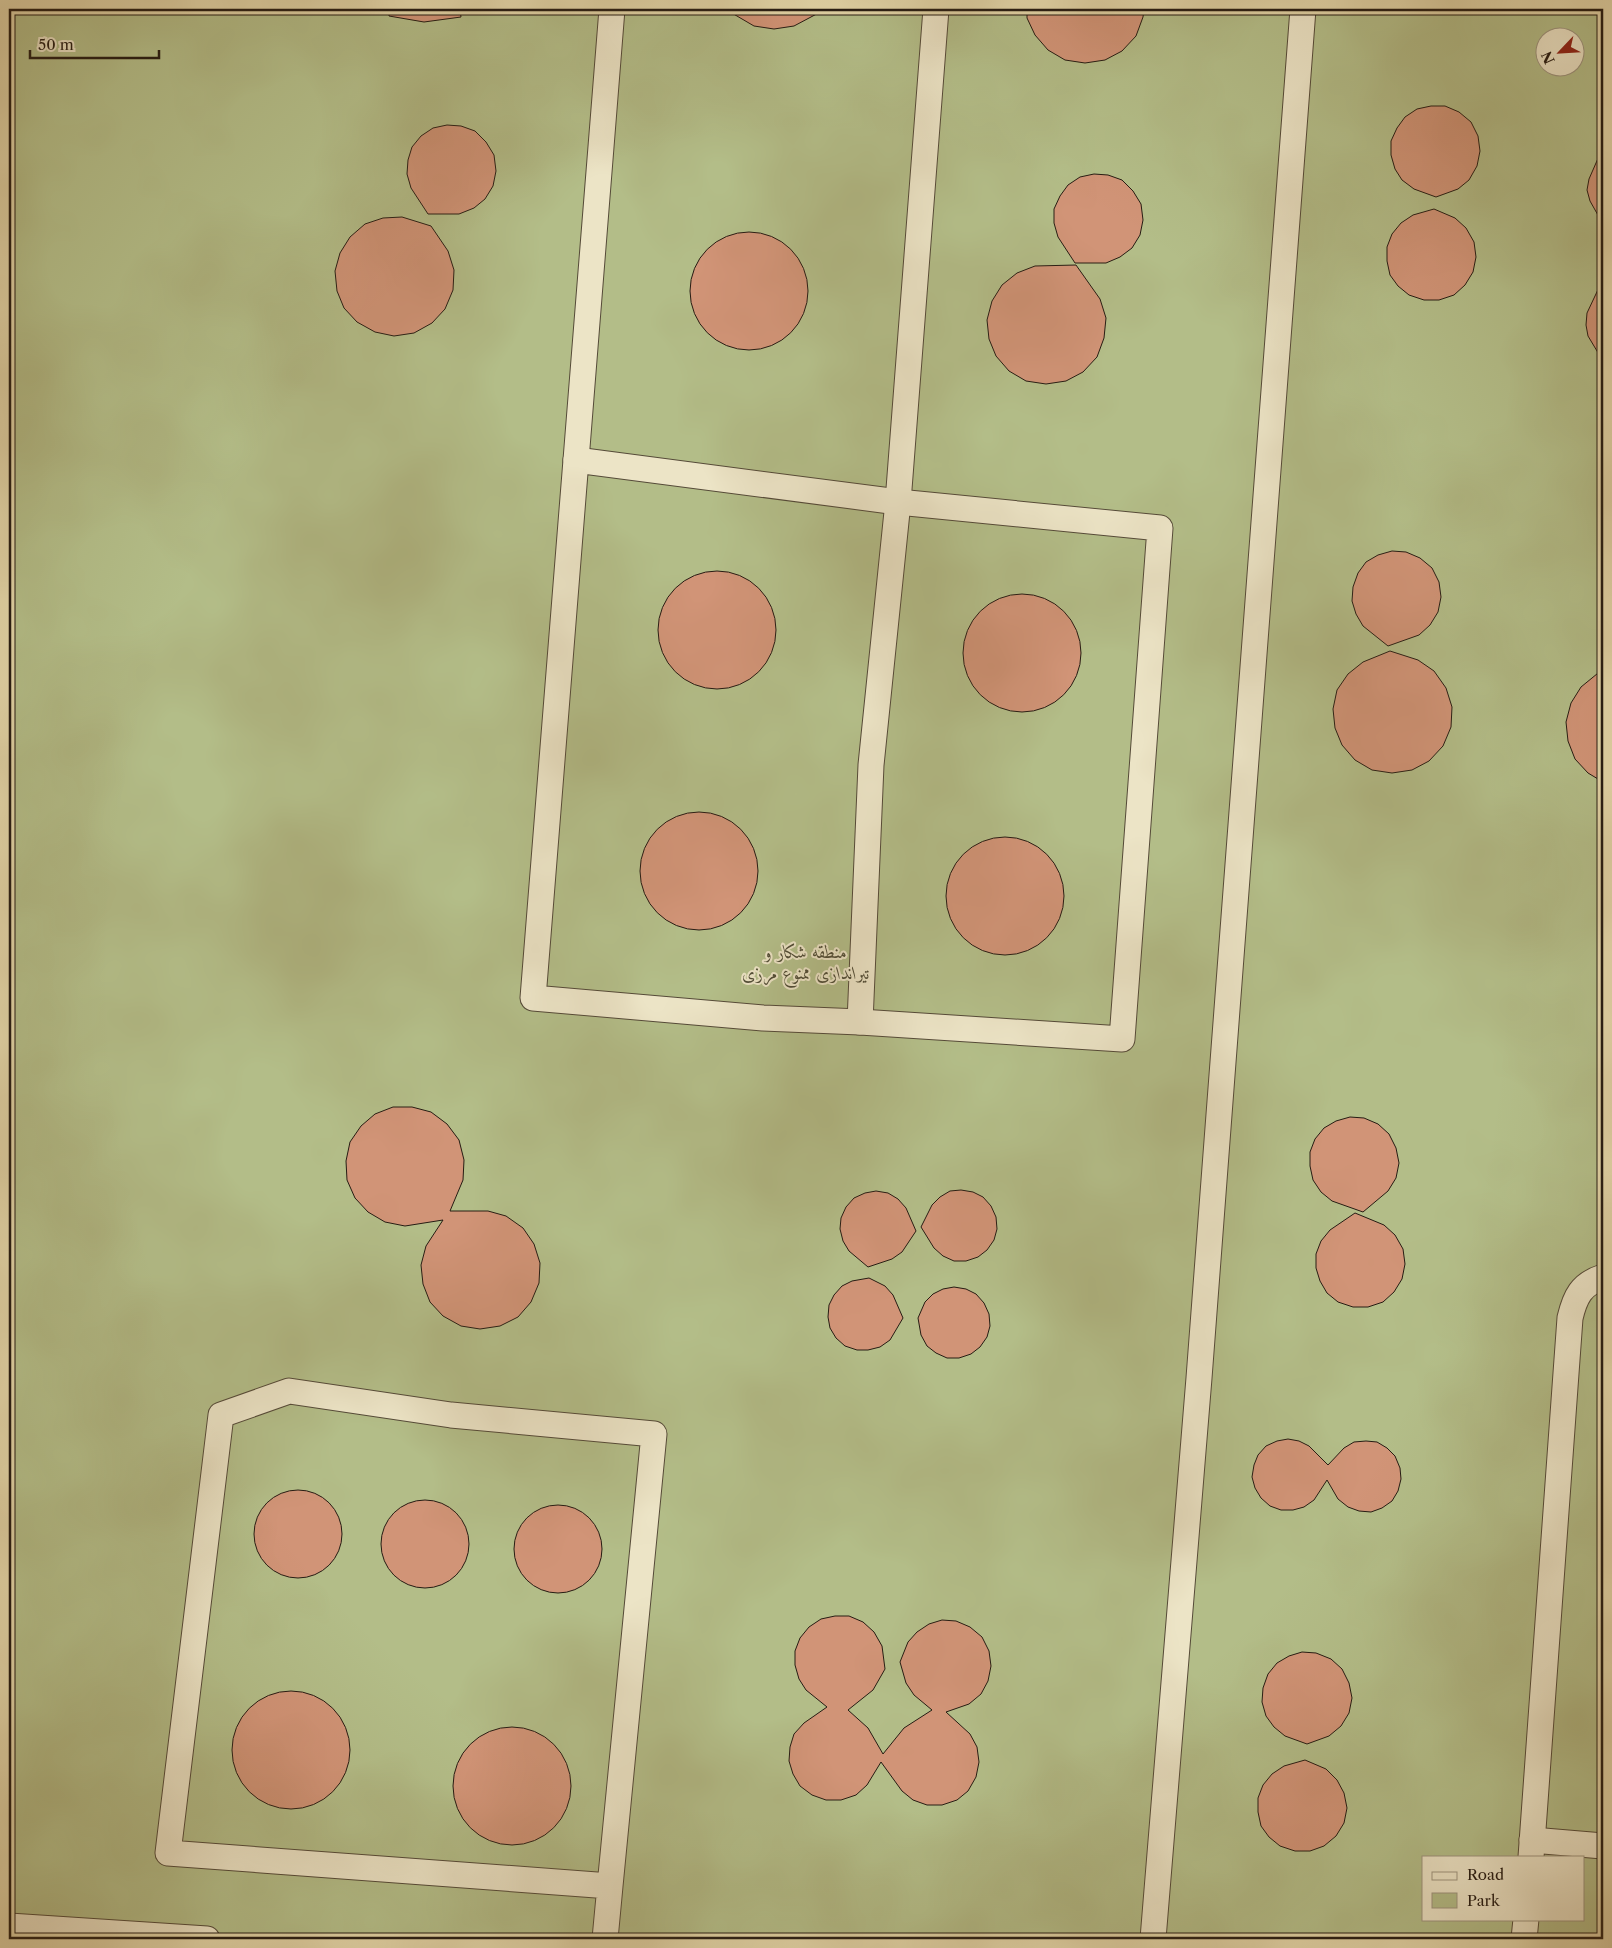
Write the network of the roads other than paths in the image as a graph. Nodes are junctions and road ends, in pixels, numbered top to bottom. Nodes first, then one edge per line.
1 (612, 9) edge
2 (936, 9) edge
3 (1303, 9) edge
4 (576, 460) junction
5 (898, 502) junction
6 (860, 1022) junction
7 (1603, 1277) edge
8 (1603, 1846) edge
9 (1532, 1849) edge
10 (610, 1886) junction
11 (1526, 1920) edge
12 (9, 1926) edge
13 (207, 1939) edge
14 (605, 1939) edge
15 (1153, 1939) edge
16 (1524, 1939) edge

1 - 4 street
2 - 5 street
3 - 15 street
4 - 5 street
4 - 6 street
5 - 6 street
5 - 6 street
7 - 9 street
8 - 9 street
10 - 10 street
10 - 14 street
11 - 16 street
12 - 13 street

